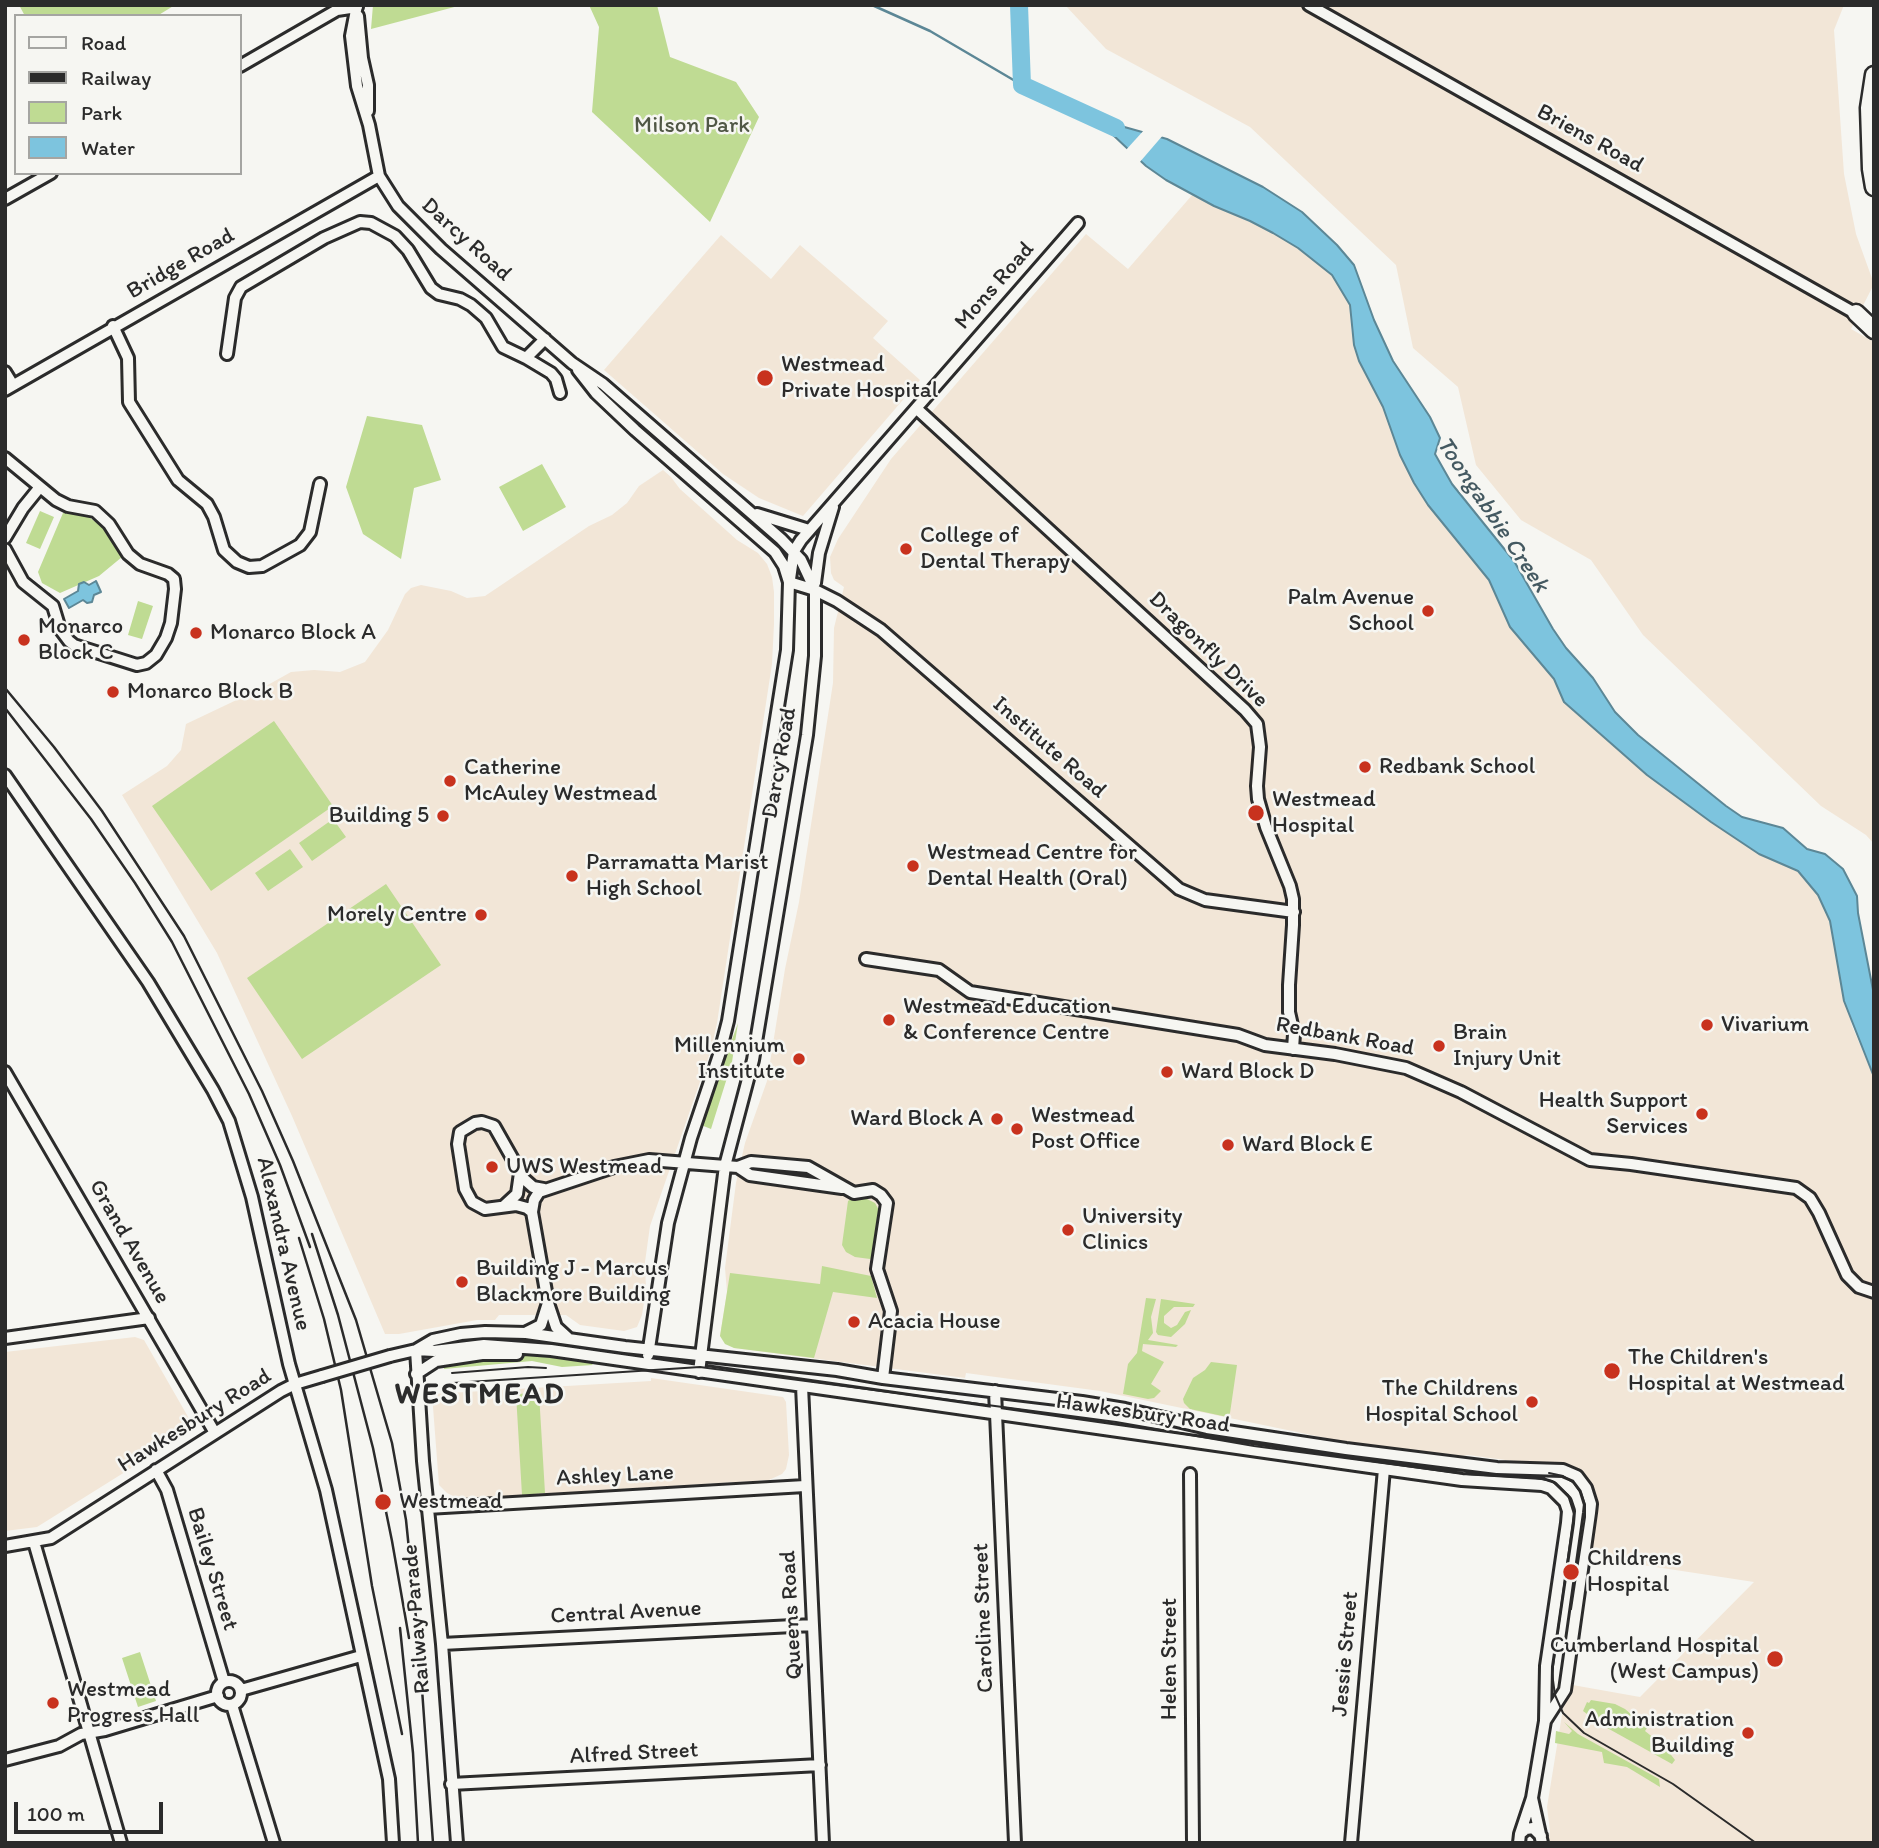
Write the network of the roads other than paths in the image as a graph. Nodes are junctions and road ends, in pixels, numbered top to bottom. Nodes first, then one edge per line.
1 (1309, 5) edge
2 (357, 6) edge
3 (242, 65) edge
4 (1874, 75) edge
5 (47, 175) edge
6 (379, 176) junction
7 (1874, 187) edge
8 (5, 199) edge
9 (1078, 223) dead end
10 (1867, 318) edge
11 (113, 326) junction
12 (545, 339) junction
13 (227, 354) dead end
14 (526, 358) junction
15 (572, 363) junction
16 (5, 372) edge
17 (9, 387) edge
18 (560, 393) dead end
19 (917, 409) junction
20 (670, 443) junction
21 (5, 458) edge
22 (320, 484) dead end
23 (40, 487) junction
24 (704, 491) junction
25 (834, 504) junction
26 (751, 513) junction
27 (809, 530) junction
28 (5, 538) edge
29 (5, 549) edge
30 (794, 551) junction
31 (789, 582) junction
32 (815, 590) junction
33 (5, 775) edge
34 (1294, 912) junction
35 (866, 959) dead end
36 (1293, 1049) junction
37 (5, 1072) edge
38 (684, 1163) junction
39 (725, 1166) junction
40 (738, 1167) junction
41 (520, 1173) junction
42 (544, 1189) junction
43 (844, 1189) junction
44 (502, 1207) junction
45 (532, 1212) junction
46 (1874, 1292) edge
47 (548, 1303) junction
48 (149, 1318) junction
49 (526, 1333) junction
50 (5, 1338) edge
51 (568, 1338) junction
52 (649, 1349) junction
53 (416, 1350) junction
54 (551, 1350) junction
55 (701, 1355) junction
56 (648, 1362) junction
57 (699, 1372) junction
58 (416, 1374) junction
59 (883, 1377) junction
60 (295, 1384) junction
61 (802, 1386) junction
62 (995, 1391) junction
63 (996, 1415) junction
64 (215, 1433) junction
65 (1384, 1469) junction
66 (156, 1470) junction
67 (1190, 1474) dead end
68 (805, 1486) junction
69 (428, 1508) junction
70 (34, 1542) junction
71 (5, 1546) edge
72 (813, 1625) junction
73 (442, 1644) junction
74 (361, 1656) junction
75 (224, 1682) junction
76 (241, 1690) junction
77 (218, 1696) junction
78 (232, 1705) junction
79 (1545, 1721) junction
80 (89, 1733) junction
81 (5, 1760) edge
82 (820, 1766) junction
83 (451, 1784) junction
84 (1532, 1798) junction
85 (1542, 1839) edge
86 (1519, 1840) edge
87 (121, 1843) edge
88 (274, 1843) edge
89 (393, 1843) edge
90 (457, 1843) edge
91 (824, 1843) edge
92 (1015, 1843) edge
93 (1193, 1843) edge
94 (1351, 1843) edge

1 - 10 street, Briens Road
2 - 3 street
2 - 6 street, Darcy Road
4 - 7 highway
5 - 8 street
6 - 11 street, Bridge Road
6 - 12 street, Darcy Road
9 - 19 street, Mons Road
11 - 17 street, Bridge Road
11 - 22 street
12 - 14 street
12 - 15 street, Darcy Road
13 - 14 street
14 - 18 street
15 - 20 street, Darcy Road
15 - 24 street, Darcy Road
16 - 17 street
19 - 25 street, Mons Road
19 - 34 street, Dragonfly Drive
20 - 24 street
20 - 26 street, Darcy Road
21 - 23 street
23 - 28 street
23 - 29 street
24 - 31 street, Darcy Road
25 - 27 street, Mons Road
25 - 32 street, Mons Road
26 - 27 street
26 - 30 street, Darcy Road
27 - 30 street, Mons Road
30 - 31 street, Mons Road
30 - 32 street, Darcy Road
31 - 32 street, Institute Road
31 - 38 street, Darcy Road
32 - 34 street, Institute Road
32 - 39 street, Darcy Road
33 - 60 street, Alexandra Avenue
34 - 36 street, Dragonfly Drive
35 - 36 street, Redbank Road
36 - 46 street, Redbank Road
37 - 48 street, Grand Avenue
38 - 39 street
38 - 42 street
38 - 52 street, Darcy Road
39 - 40 street
39 - 55 street, Darcy Road
40 - 43 street
40 - 43 street
41 - 42 street
41 - 44 street
41 - 44 street
42 - 45 street
43 - 59 street
44 - 45 street
45 - 47 street
47 - 49 street
47 - 51 street
48 - 50 street
48 - 64 street, Grand Avenue
49 - 51 street, Hawkesbury Road
49 - 53 street, Hawkesbury Road
51 - 52 street, Hawkesbury Road
52 - 55 street, Hawkesbury Road
52 - 56 street, Darcy Road
53 - 54 street, Hawkesbury Road
53 - 58 street, Railway Parade
53 - 60 street, Hawkesbury Road, bridge
54 - 56 street, Hawkesbury Road
54 - 58 street, Hawkesbury Road
55 - 57 street
55 - 59 street, Hawkesbury Road
56 - 57 street, Hawkesbury Road
57 - 61 street, Hawkesbury Road
58 - 69 street, Railway Parade
59 - 62 street, Hawkesbury Road
60 - 64 street, Hawkesbury Road
60 - 74 street, Alexandra Avenue
61 - 63 street, Hawkesbury Road
61 - 68 street, Queens Road
62 - 63 street, Caroline Street
62 - 79 street, Hawkesbury Road
63 - 65 street, Hawkesbury Road
63 - 92 street, Caroline Street
64 - 66 street, Hawkesbury Road
65 - 79 street, Hawkesbury Road
65 - 94 street, Jessie Street
66 - 70 street, Hawkesbury Road
66 - 75 street, Bailey Street
67 - 93 street, Helen Street
68 - 69 street, Ashley Lane
68 - 72 street, Queens Road
69 - 73 street, Railway Parade
70 - 71 street, Hawkesbury Road
70 - 80 street
72 - 73 street, Central Avenue
72 - 82 street, Queens Road
73 - 83 street, Railway Parade
74 - 76 street
74 - 89 street, Alexandra Avenue
75 - 76 street
75 - 77 street
76 - 78 street
77 - 78 street
77 - 80 street
78 - 88 street
79 - 84 street
80 - 81 street
80 - 87 street
82 - 83 street, Alfred Street
82 - 91 street, Queens Road
83 - 90 street, Railway Parade
84 - 85 street
84 - 86 street
85 - 86 street

